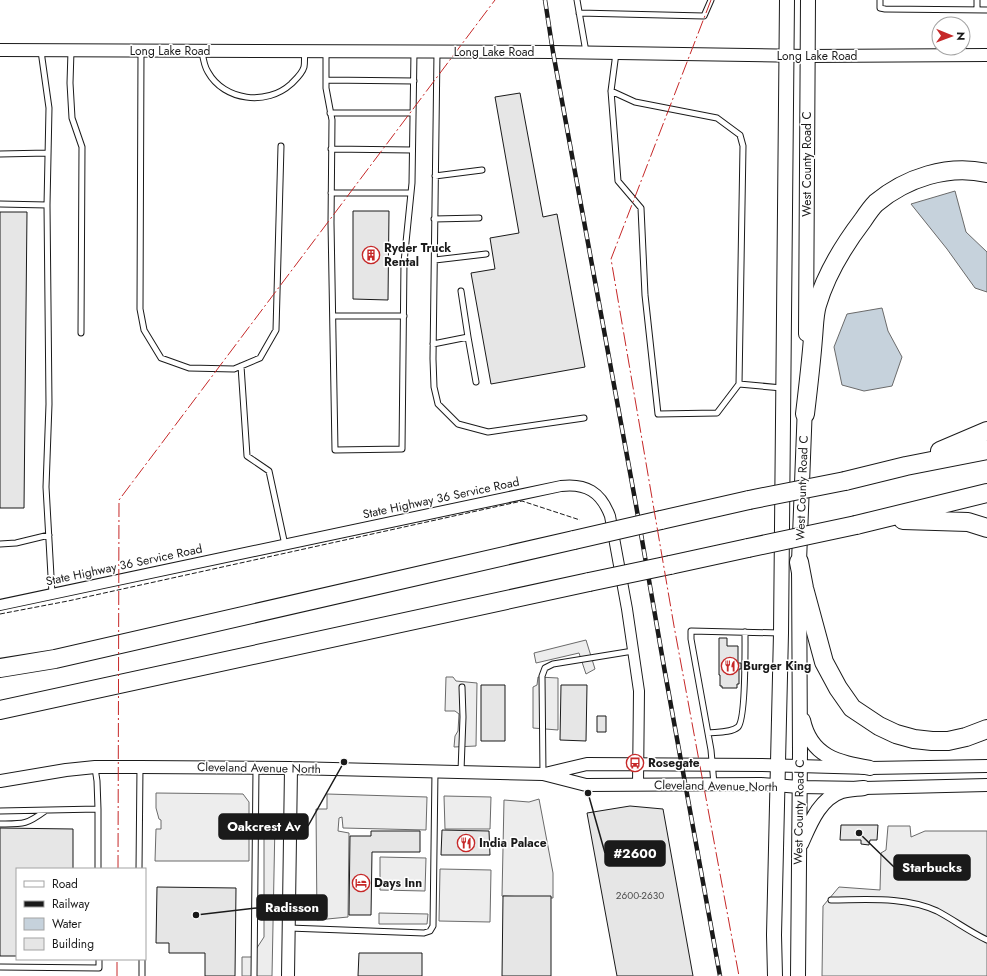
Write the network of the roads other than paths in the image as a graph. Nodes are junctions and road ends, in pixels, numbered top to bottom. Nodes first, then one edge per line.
1 (577, 0) edge
2 (711, 0) edge
3 (787, 0) edge
4 (808, 0) edge
5 (880, 0) edge
6 (977, 0) edge
7 (977, 10) junction
8 (987, 10) edge
9 (579, 14) junction
10 (0, 50) edge
11 (40, 51) junction
12 (71, 51) junction
13 (141, 51) junction
14 (202, 51) junction
15 (305, 52) junction
16 (326, 52) junction
17 (414, 52) junction
18 (437, 52) junction
19 (586, 53) junction
20 (616, 53) junction
21 (786, 56) junction
22 (808, 56) junction
23 (987, 56) edge
24 (326, 80) junction
25 (414, 81) junction
26 (611, 91) junction
27 (330, 113) junction
28 (413, 113) junction
29 (281, 146) dead end
30 (331, 149) junction
31 (412, 150) junction
32 (48, 153) junction
33 (0, 154) edge
34 (482, 170) dead end
35 (987, 173) edge
36 (435, 176) junction
37 (331, 192) junction
38 (411, 193) junction
39 (0, 204) edge
40 (47, 205) junction
41 (479, 218) dead end
42 (434, 219) junction
43 (486, 254) dead end
44 (435, 260) junction
45 (461, 291) dead end
46 (333, 316) junction
47 (404, 316) junction
48 (81, 333) dead end
49 (468, 337) junction
50 (433, 344) junction
51 (241, 366) junction
52 (476, 382) dead end
53 (739, 384) junction
54 (784, 388) junction
55 (805, 414) junction
56 (584, 418) dead end
57 (987, 431) edge
58 (987, 450) edge
59 (906, 466) junction
60 (987, 493) edge
61 (863, 523) junction
62 (987, 528) edge
63 (48, 535) junction
64 (0, 544) edge
65 (285, 545) junction
66 (799, 562) junction
67 (52, 594) junction
68 (0, 605) edge
69 (745, 632) junction
70 (781, 633) junction
71 (633, 651) junction
72 (0, 668) edge
73 (462, 687) dead end
74 (800, 702) junction
75 (0, 710) edge
76 (987, 729) edge
77 (708, 733) junction
78 (638, 765) junction
79 (713, 765) junction
80 (778, 766) junction
81 (799, 766) junction
82 (987, 766) edge
83 (95, 767) junction
84 (140, 767) junction
85 (256, 768) junction
86 (291, 768) junction
87 (870, 768) junction
88 (434, 772) junction
89 (461, 772) junction
90 (543, 774) junction
91 (0, 781) edge
92 (638, 785) junction
93 (714, 785) junction
94 (987, 785) edge
95 (778, 786) junction
96 (799, 787) junction
97 (864, 788) junction
98 (98, 809) junction
99 (46, 810) junction
100 (0, 811) edge
101 (0, 824) edge
102 (799, 850) junction
103 (98, 868) edge
104 (139, 868) edge
105 (831, 900) dead end
106 (289, 928) junction
107 (987, 940) edge
108 (99, 960) edge
109 (142, 960) edge
110 (0, 967) edge
111 (142, 976) edge
112 (254, 976) edge
113 (288, 976) edge
114 (775, 976) edge
115 (798, 976) edge

1 - 9 lane
2 - 9 lane
3 - 21 main road, West County Road C
4 - 22 main road, West County Road C
5 - 7 lane
6 - 7 lane
7 - 8 lane
9 - 19 lane
10 - 11 street, Long Lake Road
11 - 12 street, Long Lake Road
11 - 32 lane
12 - 13 street, Long Lake Road
12 - 48 lane
13 - 14 street, Long Lake Road
13 - 51 lane
14 - 15 street, Long Lake Road
14 - 15 lane
15 - 16 street, Long Lake Road
16 - 17 street, Long Lake Road
16 - 24 lane
17 - 18 street, Long Lake Road
17 - 25 lane
18 - 19 street, Long Lake Road
18 - 36 lane
19 - 20 street, Long Lake Road
20 - 21 street, Long Lake Road
20 - 26 lane
21 - 22 street, Long Lake Road
21 - 54 main road, West County Road C
22 - 23 street, Long Lake Road
22 - 55 main road, West County Road C
24 - 25 lane
24 - 27 lane
25 - 28 lane
26 - 53 lane
26 - 53 lane
27 - 28 lane
27 - 30 lane
28 - 31 lane
29 - 51 lane
30 - 31 lane
30 - 37 lane
31 - 38 lane
32 - 33 lane
32 - 40 lane
34 - 36 lane
35 - 55 highway
36 - 42 lane
37 - 38 lane
37 - 46 lane
38 - 47 lane
39 - 40 lane
40 - 63 lane
41 - 42 lane
42 - 44 lane
43 - 44 lane
44 - 50 lane
45 - 49 lane
46 - 47 lane
46 - 47 lane
49 - 50 lane
49 - 52 lane
50 - 56 lane
51 - 65 lane
53 - 54 lane
54 - 70 main road, West County Road C
55 - 66 main road, West County Road C
57 - 59 highway
58 - 59 highway
59 - 72 highway, bridge
60 - 61 highway
61 - 62 highway
61 - 75 highway, bridge
63 - 64 lane
63 - 67 lane
65 - 67 street, State Highway 36 Service Road
65 - 71 street, State Highway 36 Service Road
66 - 74 main road, West County Road C
66 - 76 highway
67 - 68 street, State Highway 36 Service Road
69 - 70 lane
69 - 77 lane
69 - 77 lane
70 - 80 main road, West County Road C
71 - 78 street, State Highway 36 Service Road
71 - 90 lane
73 - 89 lane
74 - 81 main road, West County Road C
74 - 87 main road
77 - 79 lane
78 - 79 street, Cleveland Avenue North
78 - 90 street, Cleveland Avenue North
78 - 92 street, State Highway 36 Service Road
79 - 80 street, Cleveland Avenue North
79 - 93 lane
80 - 81 street, Cleveland Avenue North
80 - 95 main road, West County Road C
81 - 87 street, Cleveland Avenue North
81 - 96 main road, West County Road C
82 - 87 street, Cleveland Avenue North
83 - 84 street, Cleveland Avenue North
83 - 91 street, Cleveland Avenue North
83 - 98 lane
84 - 85 street, Cleveland Avenue North
84 - 104 lane
85 - 86 street, Cleveland Avenue North
85 - 112 lane
86 - 88 street, Cleveland Avenue North
86 - 106 street
88 - 89 street, Cleveland Avenue North
88 - 106 lane
89 - 90 street, Cleveland Avenue North
90 - 92 street, Cleveland Avenue North
92 - 93 street, Cleveland Avenue North
93 - 95 street, Cleveland Avenue North
94 - 97 street, Cleveland Avenue North
95 - 96 street, Cleveland Avenue North
95 - 114 main road, West County Road C
96 - 97 street, Cleveland Avenue North
96 - 102 main road, West County Road C
97 - 102 main road
98 - 99 lane
98 - 103 lane
99 - 100 lane
99 - 101 lane
102 - 115 main road, West County Road C
105 - 107 lane
106 - 113 street
108 - 110 lane
109 - 111 lane

